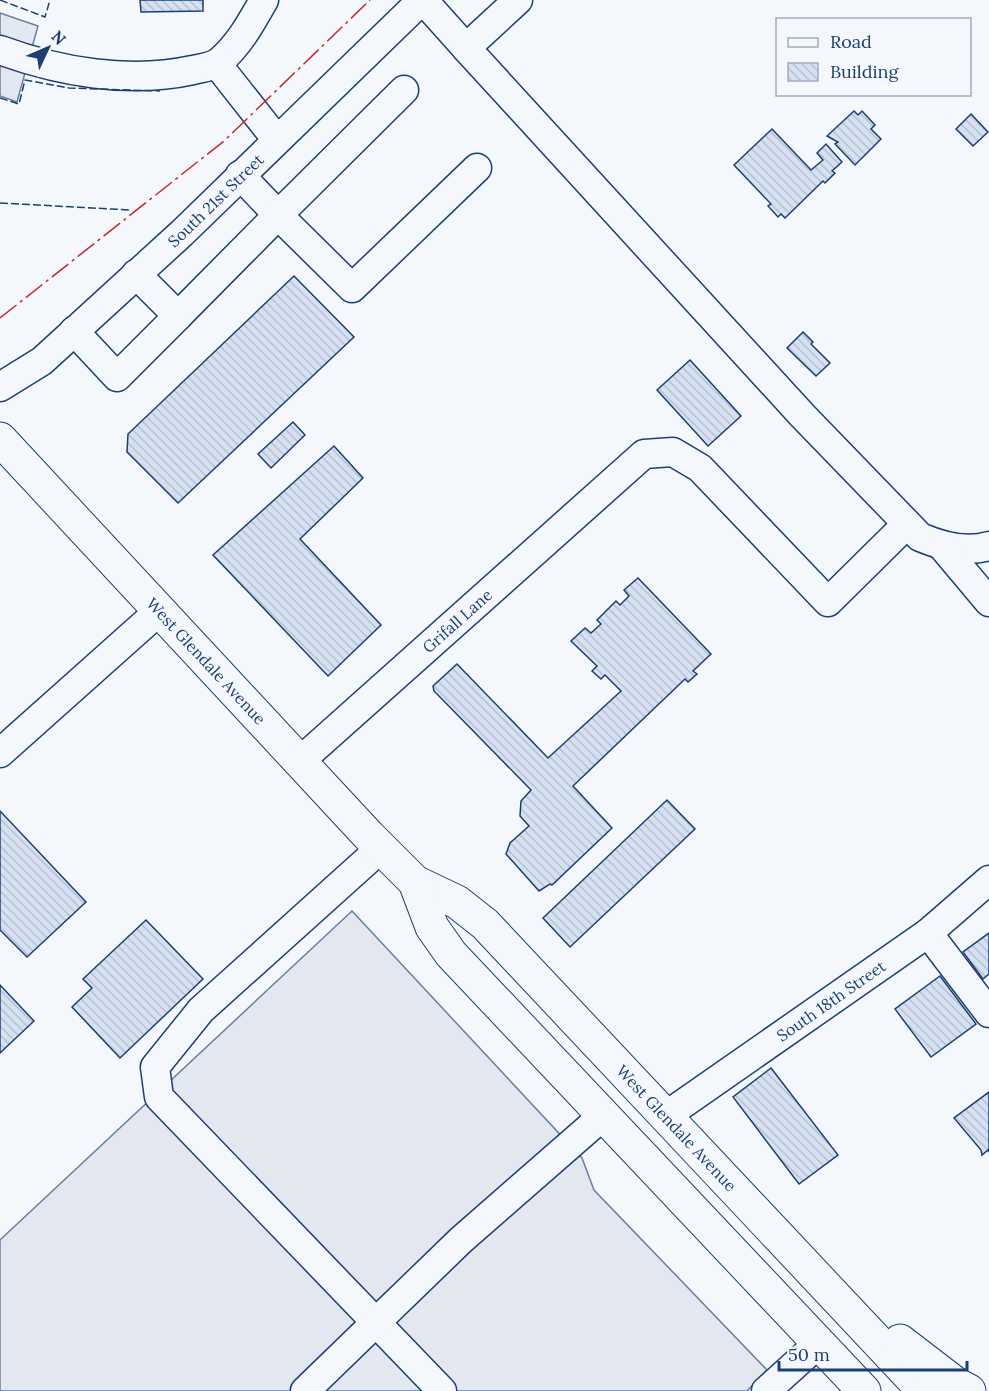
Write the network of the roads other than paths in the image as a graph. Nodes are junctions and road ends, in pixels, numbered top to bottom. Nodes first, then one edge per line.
1 (264, 0) edge
2 (423, 0) edge
3 (518, 0) edge
4 (466, 48) junction
5 (0, 50) edge
6 (217, 64) junction
7 (404, 90) dead end
8 (278, 140) junction
9 (477, 168) dead end
10 (240, 175) junction
11 (278, 215) junction
12 (136, 274) junction
13 (178, 315) junction
14 (74, 331) junction
15 (0, 387) edge
16 (0, 439) edge
17 (907, 524) junction
18 (942, 546) junction
19 (989, 546) edge
20 (989, 602) edge
21 (158, 612) junction
22 (0, 753) edge
23 (299, 762) junction
24 (381, 848) junction
25 (989, 880) edge
26 (415, 882) junction
27 (928, 933) junction
28 (989, 1013) edge
29 (604, 1115) junction
30 (667, 1115) junction
31 (821, 1279) junction
32 (376, 1322) junction
33 (821, 1345) junction
34 (305, 1391) edge
35 (442, 1391) edge
36 (766, 1391) edge
37 (852, 1391) edge
38 (864, 1391) edge
39 (924, 1391) edge
40 (969, 1391) edge

1 - 6 street
2 - 4 street
2 - 8 street, South 21st Street
3 - 4 street
4 - 17 street
5 - 6 street
6 - 8 street
7 - 11 street
8 - 10 street, South 21st Street
9 - 11 street
10 - 11 street
10 - 12 street, South 21st Street
11 - 13 street
12 - 13 street
12 - 14 street, South 21st Street
13 - 14 street
14 - 15 street, South 21st Street
16 - 21 main road, West Glendale Avenue
17 - 18 street
17 - 23 street, Grifall Lane
18 - 19 street
18 - 20 street
21 - 22 street
21 - 23 main road, West Glendale Avenue
23 - 24 main road, West Glendale Avenue
24 - 26 main road, West Glendale Avenue
24 - 32 street
25 - 27 street, South 18th Street
26 - 29 main road, West Glendale Avenue
26 - 30 main road, West Glendale Avenue
27 - 28 street
27 - 30 street, South 18th Street
29 - 32 street
29 - 33 main road, West Glendale Avenue
30 - 31 main road, West Glendale Avenue
31 - 39 main road, West Glendale Avenue
31 - 40 main road
32 - 34 street
32 - 35 street
33 - 36 street
33 - 37 main road
33 - 38 main road, West Glendale Avenue

